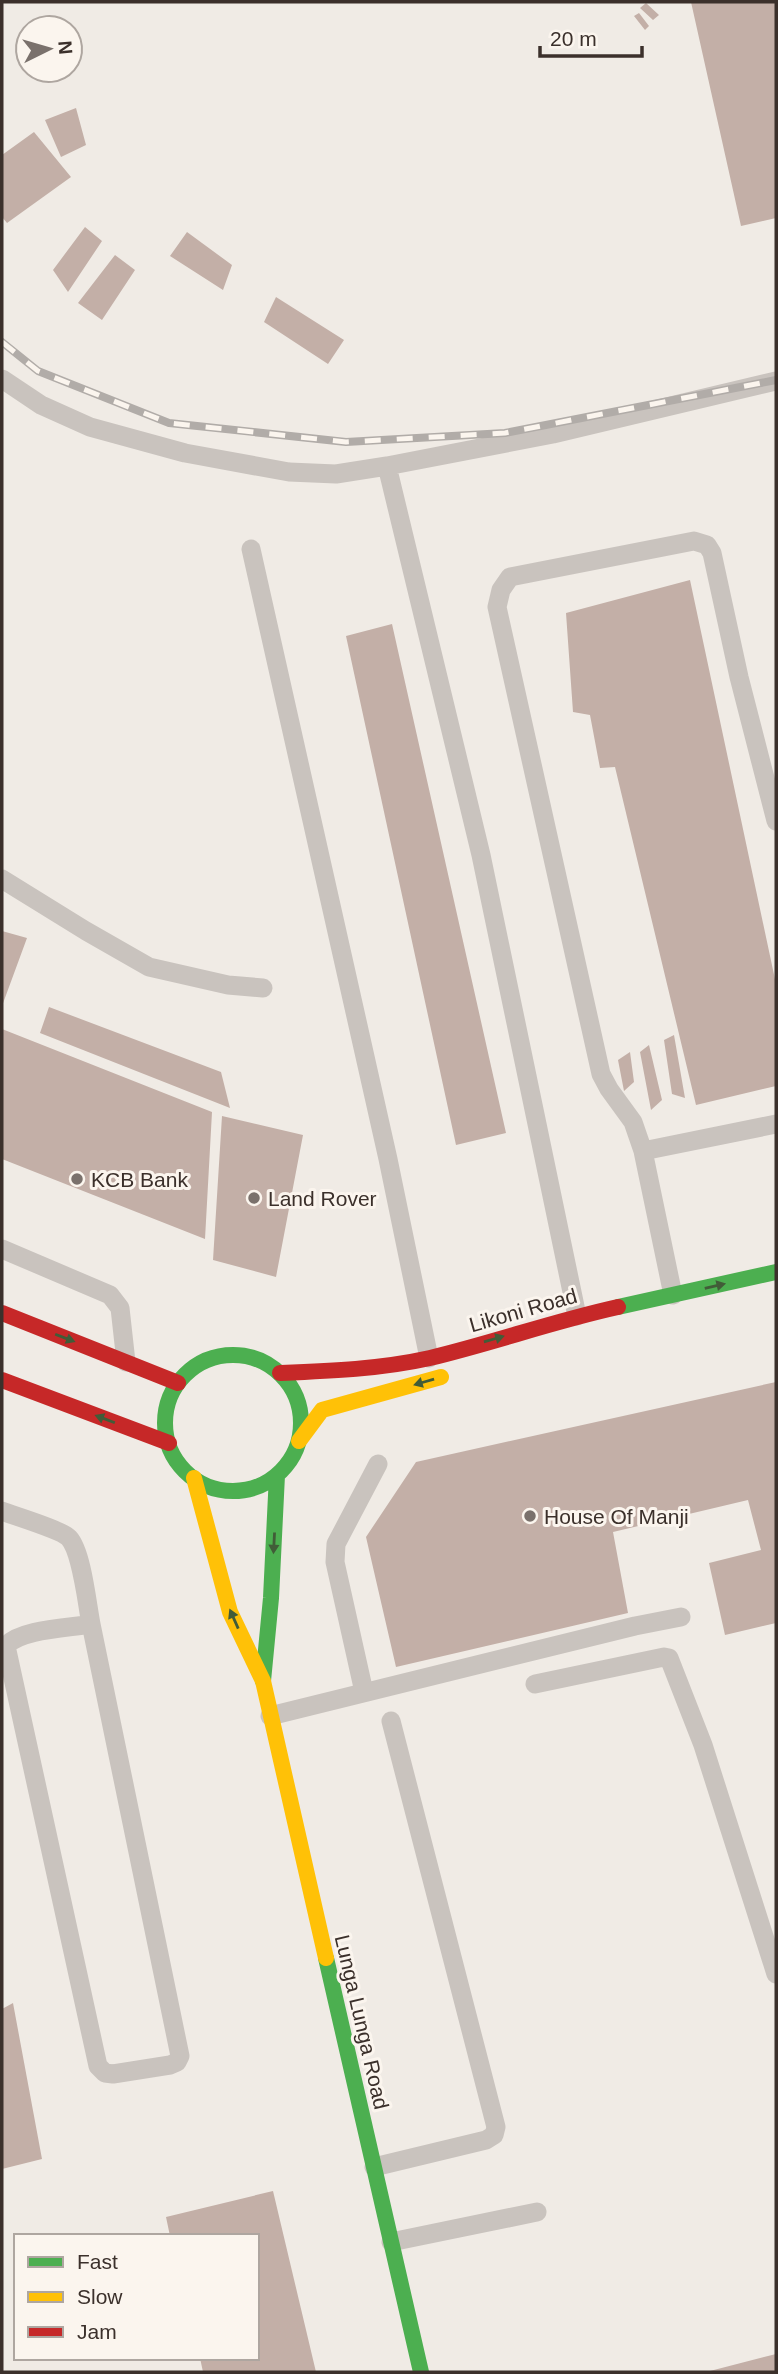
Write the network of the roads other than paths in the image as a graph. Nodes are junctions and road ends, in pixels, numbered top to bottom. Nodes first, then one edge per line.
1 (2, 379) edge
2 (776, 381) edge
3 (387, 466) junction
4 (251, 549) dead end
5 (776, 821) edge
6 (2, 879) edge
7 (263, 988) dead end
8 (776, 1124) edge
9 (643, 1151) junction
10 (2, 1249) edge
11 (776, 1272) edge
12 (673, 1295) junction
13 (2, 1313) edge
14 (577, 1315) junction
15 (429, 1358) junction
16 (126, 1362) junction
17 (280, 1373) junction
18 (453, 1374) dead end
19 (2, 1380) edge
20 (178, 1383) junction
21 (299, 1441) junction
22 (169, 1443) junction
23 (379, 1464) dead end
24 (277, 1475) junction
25 (194, 1478) junction
26 (2, 1511) edge
27 (681, 1617) dead end
28 (91, 1624) junction
29 (263, 1681) junction
30 (535, 1684) dead end
31 (365, 1692) junction
32 (270, 1716) junction
33 (391, 1721) dead end
34 (776, 1973) edge
35 (374, 2166) junction
36 (537, 2212) dead end
37 (391, 2242) junction
38 (421, 2372) edge

1 - 3 lane
2 - 3 lane
3 - 14 lane
4 - 15 lane
5 - 9 lane
6 - 7 lane
8 - 9 lane
9 - 12 lane
10 - 16 lane
12 -> 11 street, Likoni Road
12 - 14 street, Likoni Road
13 -> 16 street
15 -> 14 street, Likoni Road
15 - 17 street, Likoni Road
16 - 20 street
17 - 20 street
17 - 21 street
18 -> 21 street
22 -> 19 street
20 - 22 street
21 - 24 street
22 - 25 street
23 - 31 lane
24 - 25 street
24 -> 29 street, Lunga Lunga Road
29 -> 25 street, Lunga Lunga Road
26 - 28 lane
27 - 31 lane
28 - 28 lane
29 - 32 street, Lunga Lunga Road
30 - 34 lane
31 - 32 lane
32 - 35 street, Lunga Lunga Road
33 - 35 lane
35 - 37 street, Lunga Lunga Road
36 - 37 lane
37 - 38 street, Lunga Lunga Road

